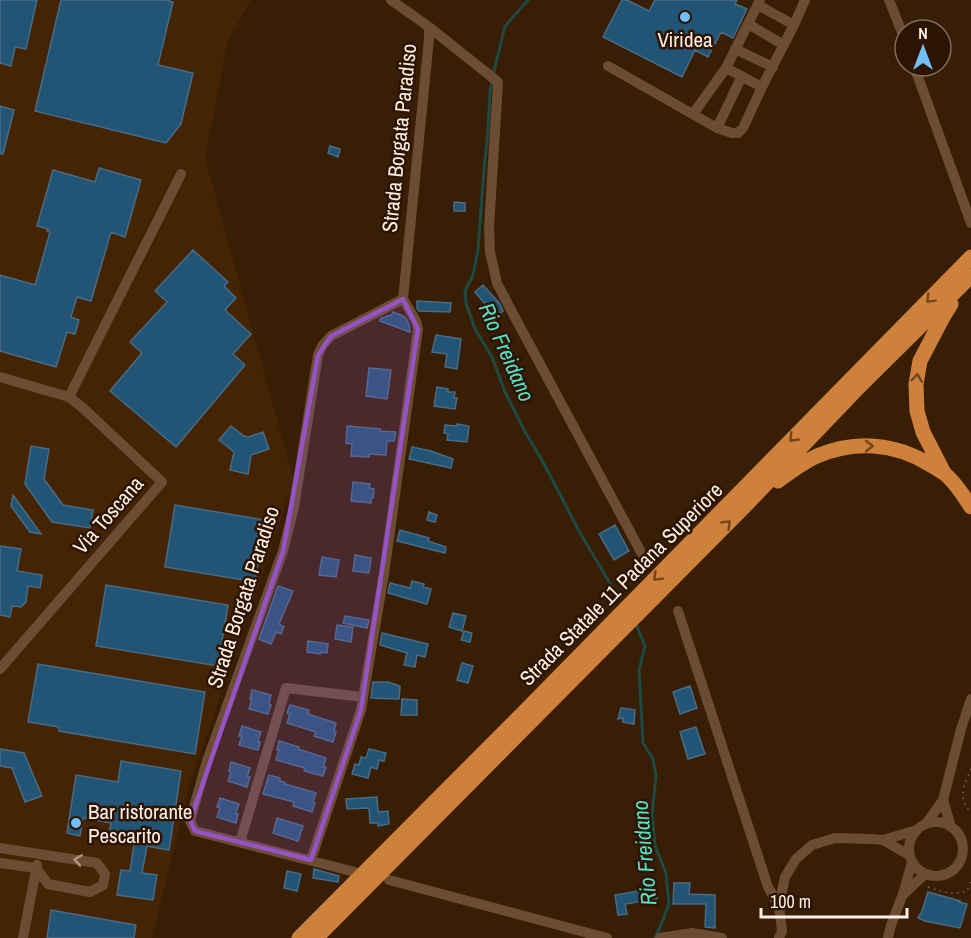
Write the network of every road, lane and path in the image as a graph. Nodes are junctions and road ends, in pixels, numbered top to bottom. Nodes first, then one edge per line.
1 (391, 0) edge
2 (890, 0) edge
3 (896, 0) edge
4 (802, 1) edge
5 (759, 2) edge
6 (897, 18) edge
7 (898, 18) edge
8 (748, 24) junction
9 (794, 25) junction
10 (429, 27) junction
11 (784, 45) junction
12 (735, 48) junction
13 (608, 66) dead end
14 (773, 67) junction
15 (726, 68) junction
16 (742, 76) junction
17 (918, 78) edge
18 (762, 87) junction
19 (693, 114) junction
20 (717, 128) junction
21 (181, 174) dead end
22 (969, 219) edge
23 (971, 257) edge
24 (970, 277) edge
25 (403, 299) junction
26 (0, 377) edge
27 (69, 397) junction
28 (949, 477) junction
29 (971, 489) edge
30 (744, 507) junction
31 (971, 507) edge
32 (642, 554) dead end
33 (678, 611) dead end
34 (0, 669) edge
35 (363, 697) junction
36 (971, 699) edge
37 (971, 768) edge
38 (943, 800) junction
39 (971, 812) edge
40 (922, 827) junction
41 (951, 827) junction
42 (966, 838) edge
43 (883, 840) junction
44 (240, 843) junction
45 (0, 848) edge
46 (967, 853) edge
47 (38, 854) junction
48 (910, 859) junction
49 (311, 861) junction
50 (0, 863) edge
51 (36, 868) junction
52 (355, 872) dead end
53 (925, 874) junction
54 (388, 880) dead end
55 (971, 880) edge
56 (766, 881) junction
57 (784, 881) junction
58 (926, 887) dead end
59 (903, 894) junction
60 (779, 906) junction
61 (664, 937) edge
62 (23, 938) edge
63 (299, 938) edge
64 (316, 938) edge
65 (607, 938) edge
66 (722, 938) edge
67 (779, 938) edge
68 (888, 938) edge

1 - 10 street, Strada Borgata Paradiso
2 - 6 street
3 - 7 street
4 - 9 street
5 - 8 street
5 - 9 street
8 - 11 street
8 - 12 street
9 - 11 street
10 - 25 street, Strada Borgata Paradiso
10 - 32 street
11 - 14 street
12 - 14 street
12 - 15 street
13 - 19 street
14 - 18 street
15 - 16 street
15 - 19 street
16 - 18 street
16 - 20 street
17 - 22 street
18 - 20 street
19 - 20 street
21 - 27 street
23 -> 63 highway, Strada Statale 11 Padana Superiore
28 -> 24 highway
24 - 30 highway, Strada Statale 11 Padana Superiore
25 - 35 street
25 - 44 street, Strada Borgata Paradiso
26 - 27 street, Via Toscana
27 - 34 street, Via Toscana
28 - 29 highway
30 -> 28 highway
28 - 31 highway
64 -> 30 highway, Strada Statale 11 Padana Superiore
33 - 56 street
35 - 44 street
35 - 49 street
36 - 38 street
37 - 39 path
38 - 40 street
38 - 41 street
40 - 41 street
40 - 43 street
40 - 48 street
41 - 42 street
42 - 46 street
43 - 48 street
43 - 57 street
44 - 49 street, Strada Borgata Paradiso
45 - 47 street
46 - 53 street
47 - 51 street
51 -> 47 street
48 - 53 street
48 - 59 street
49 - 52 street, Strada Borgata Paradiso
50 - 51 street
51 - 62 street
53 - 59 street
54 - 65 street
55 - 58 path
56 - 57 street
56 - 60 street
57 - 60 street
59 - 68 street
60 - 67 street
61 - 66 street

